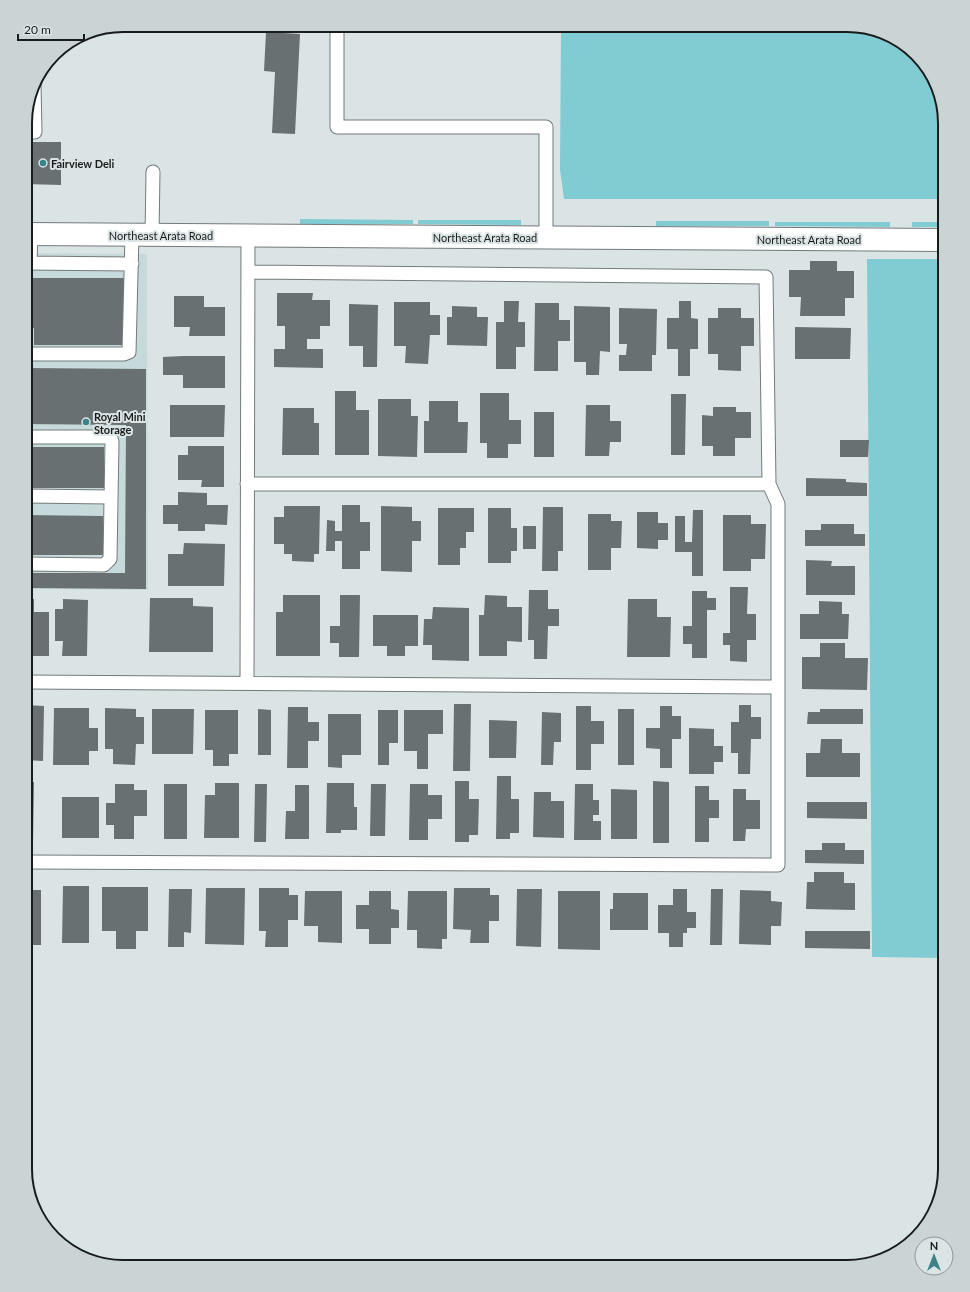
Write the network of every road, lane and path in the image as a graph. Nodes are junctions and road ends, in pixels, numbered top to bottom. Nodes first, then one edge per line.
1 (337, 32) edge
2 (34, 103) edge
3 (32, 132) edge
4 (152, 172) dead end
5 (32, 234) edge
6 (142, 235) junction
7 (248, 236) junction
8 (546, 237) junction
9 (938, 240) edge
10 (32, 263) edge
11 (132, 264) junction
12 (248, 272) junction
13 (32, 354) edge
14 (32, 437) edge
15 (247, 484) junction
16 (769, 484) junction
17 (32, 496) edge
18 (111, 498) junction
19 (32, 564) edge
20 (32, 682) edge
21 (247, 683) junction
22 (778, 687) junction
23 (32, 862) edge

1 - 8 lane
2 - 3 lane
4 - 6 lane
5 - 6 street, Northeast Arata Road
6 - 7 street, Northeast Arata Road
6 - 11 lane
7 - 8 street, Northeast Arata Road
7 - 12 lane
8 - 9 street, Northeast Arata Road
10 - 11 lane
11 - 13 lane
12 - 15 lane
12 - 16 lane
14 - 18 lane
15 - 16 lane
15 - 21 lane
16 - 22 lane
17 - 18 lane
18 - 19 lane
20 - 21 lane
21 - 22 lane
22 - 23 lane

